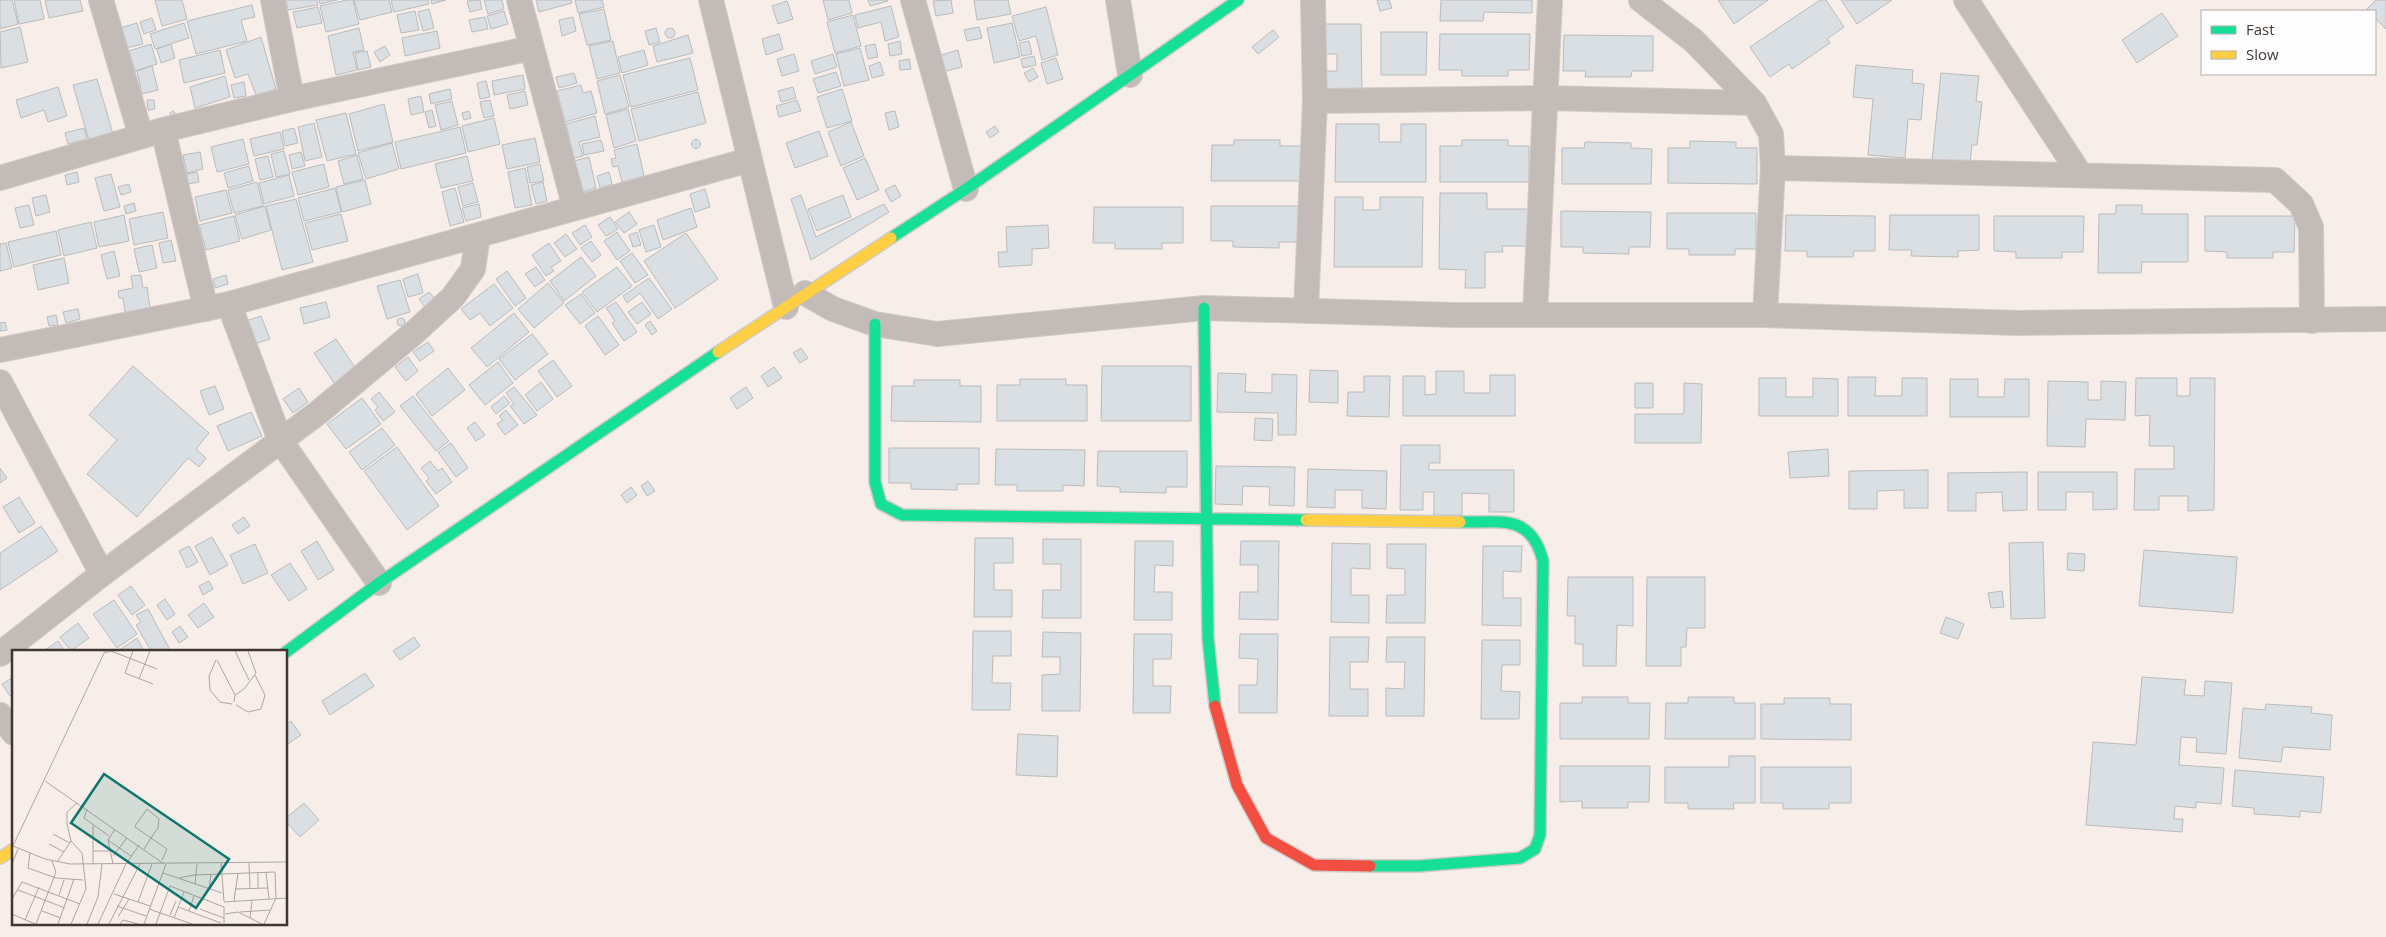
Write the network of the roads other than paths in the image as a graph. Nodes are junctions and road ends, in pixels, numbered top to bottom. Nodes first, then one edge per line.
1 (101, 0) edge
2 (273, 0) edge
3 (519, 0) edge
4 (711, 0) edge
5 (913, 0) edge
6 (1118, 0) edge
7 (1238, 0) edge
8 (1313, 0) edge
9 (1550, 0) edge
10 (1641, 0) edge
11 (1966, 0) edge
12 (532, 48) junction
13 (1130, 75) junction
14 (1545, 98) junction
15 (292, 99) junction
16 (1315, 101) junction
17 (1754, 103) junction
18 (152, 133) junction
19 (749, 160) junction
20 (1773, 168) junction
21 (2080, 174) junction
22 (0, 178) edge
23 (966, 189) junction
24 (575, 208) junction
25 (478, 236) junction
26 (805, 293) junction
27 (229, 304) junction
28 (786, 307) junction
29 (1204, 308) junction
30 (206, 310) junction
31 (1306, 311) junction
32 (1535, 315) junction
33 (1765, 315) junction
34 (2386, 319) edge
35 (2312, 321) junction
36 (875, 324) junction
37 (0, 350) edge
38 (0, 382) edge
39 (280, 440) junction
40 (1205, 519) junction
41 (102, 574) junction
42 (379, 584) junction
43 (288, 651) edge
44 (0, 654) edge
45 (0, 715) edge
46 (12, 730) edge
47 (12, 850) edge
48 (0, 858) edge

1 - 18 street
2 - 15 street
3 - 12 street
4 - 19 street
5 - 23 street
6 - 13 street
7 - 13 street
8 - 16 street
9 - 14 street
10 - 17 street
11 - 21 street
12 - 15 street
12 - 24 street
13 - 23 street
14 - 16 street
14 - 17 street
14 - 32 street
15 - 18 street
16 - 31 street
17 - 20 street
18 - 22 street
18 - 30 street
19 - 24 street
19 - 28 street
20 - 21 street
20 - 33 street
21 - 35 street
23 - 26 street
24 - 25 street
25 - 27 street
25 - 39 street
26 - 28 street
26 - 36 street
27 - 30 street
27 - 39 street
28 - 42 street
29 - 31 street
29 - 36 street
29 - 40 street
30 - 37 street
31 - 32 street
32 - 33 street
33 - 35 street
34 - 35 street
36 - 40 street
38 - 41 street
39 - 41 street
39 - 42 street
40 - 40 street
41 - 44 street
42 - 43 street
45 - 46 street
47 - 48 street

